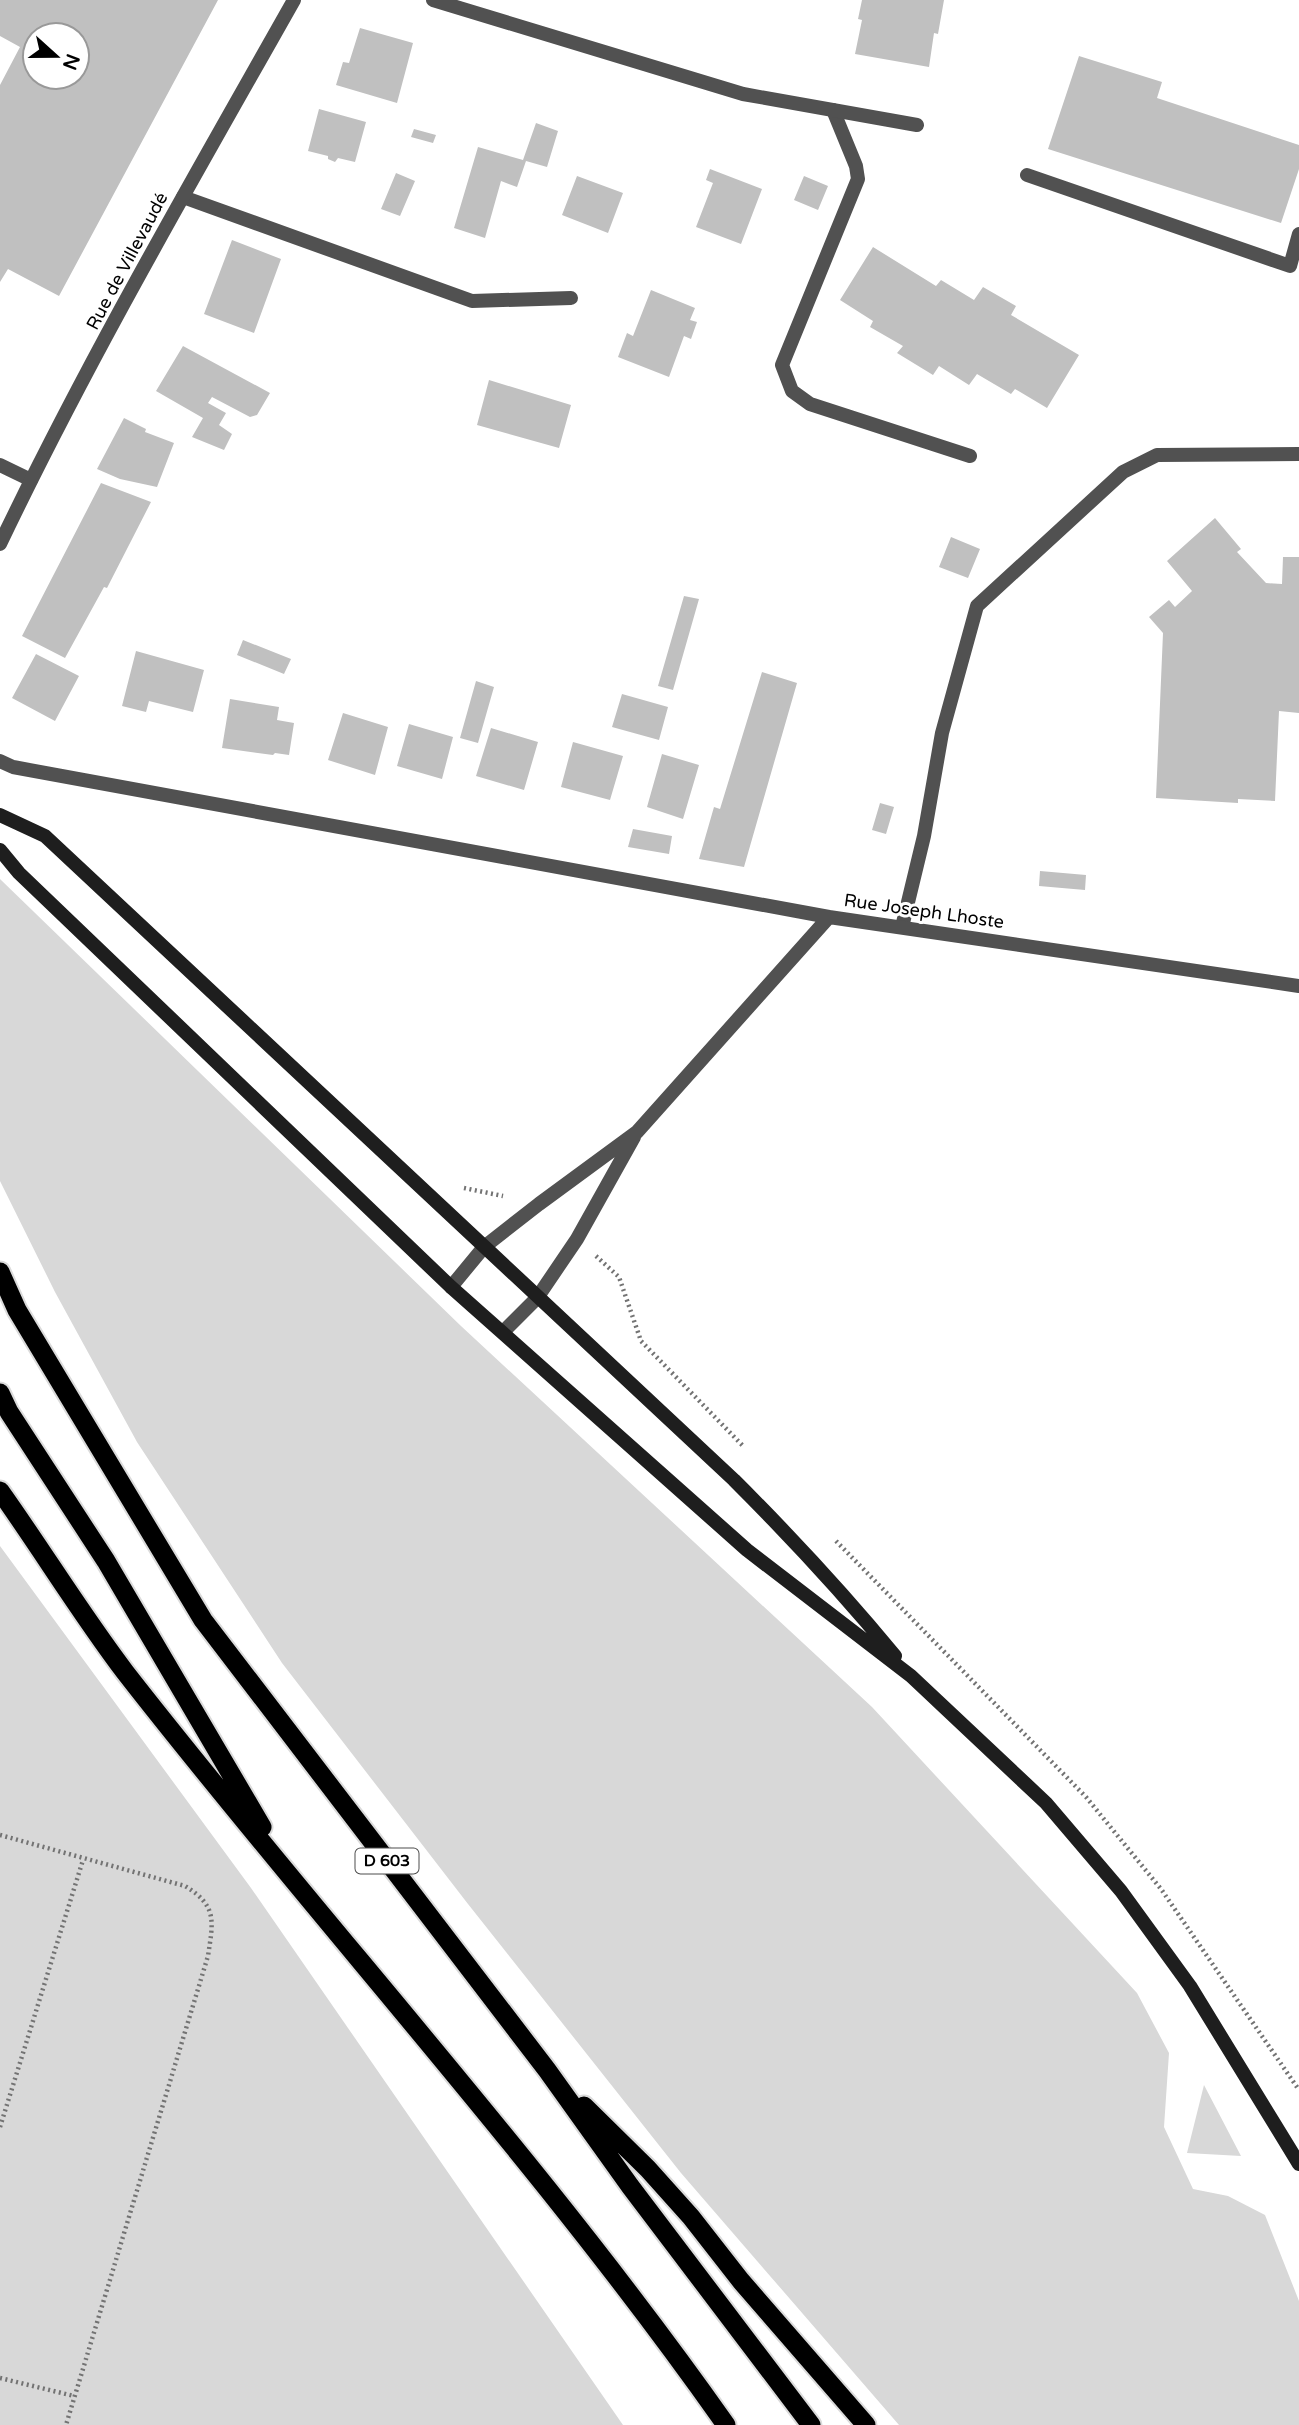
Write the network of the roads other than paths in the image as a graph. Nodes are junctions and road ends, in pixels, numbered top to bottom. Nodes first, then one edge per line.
1 (294, 0) edge
2 (433, 0) edge
3 (832, 110) junction
4 (917, 125) dead end
5 (1027, 174) dead end
6 (183, 197) junction
7 (1299, 234) edge
8 (571, 298) dead end
9 (1299, 454) edge
10 (971, 456) dead end
11 (0, 465) edge
12 (31, 480) junction
13 (0, 544) edge
14 (0, 761) edge
15 (0, 815) edge
16 (0, 850) edge
17 (829, 916) junction
18 (902, 927) junction
19 (1299, 986) edge
20 (636, 1132) junction
21 (484, 1247) junction
22 (0, 1272) edge
23 (451, 1287) junction
24 (537, 1298) junction
25 (503, 1332) junction
26 (0, 1393) edge
27 (0, 1491) edge
28 (911, 1676) junction
29 (296, 1885) junction
30 (547, 2070) junction
31 (1299, 2164) edge
32 (726, 2425) edge
33 (811, 2425) edge
34 (866, 2425) edge

1 - 6 street, Rue de Villevaudé
2 - 3 street
3 - 4 street
3 - 10 street
5 - 7 street
6 - 8 street
6 - 12 street, Rue de Villevaudé
9 - 18 street
11 - 12 street
12 - 13 street, Rue de Villevaudé
14 - 17 street
15 - 21 main road
16 - 23 main road
17 - 18 street, Rue Joseph Lhoste
17 - 20 street, Rue Joseph Lhoste
18 - 19 street, Rue Joseph Lhoste
20 - 21 street
20 - 24 street
21 - 23 street
21 - 24 main road
22 - 30 highway, D 603
23 - 25 main road
24 - 25 street
24 - 28 main road
25 - 28 main road
26 - 29 highway
27 - 29 highway
28 - 31 main road
29 - 32 highway
30 - 33 highway, D 603
30 - 34 highway

